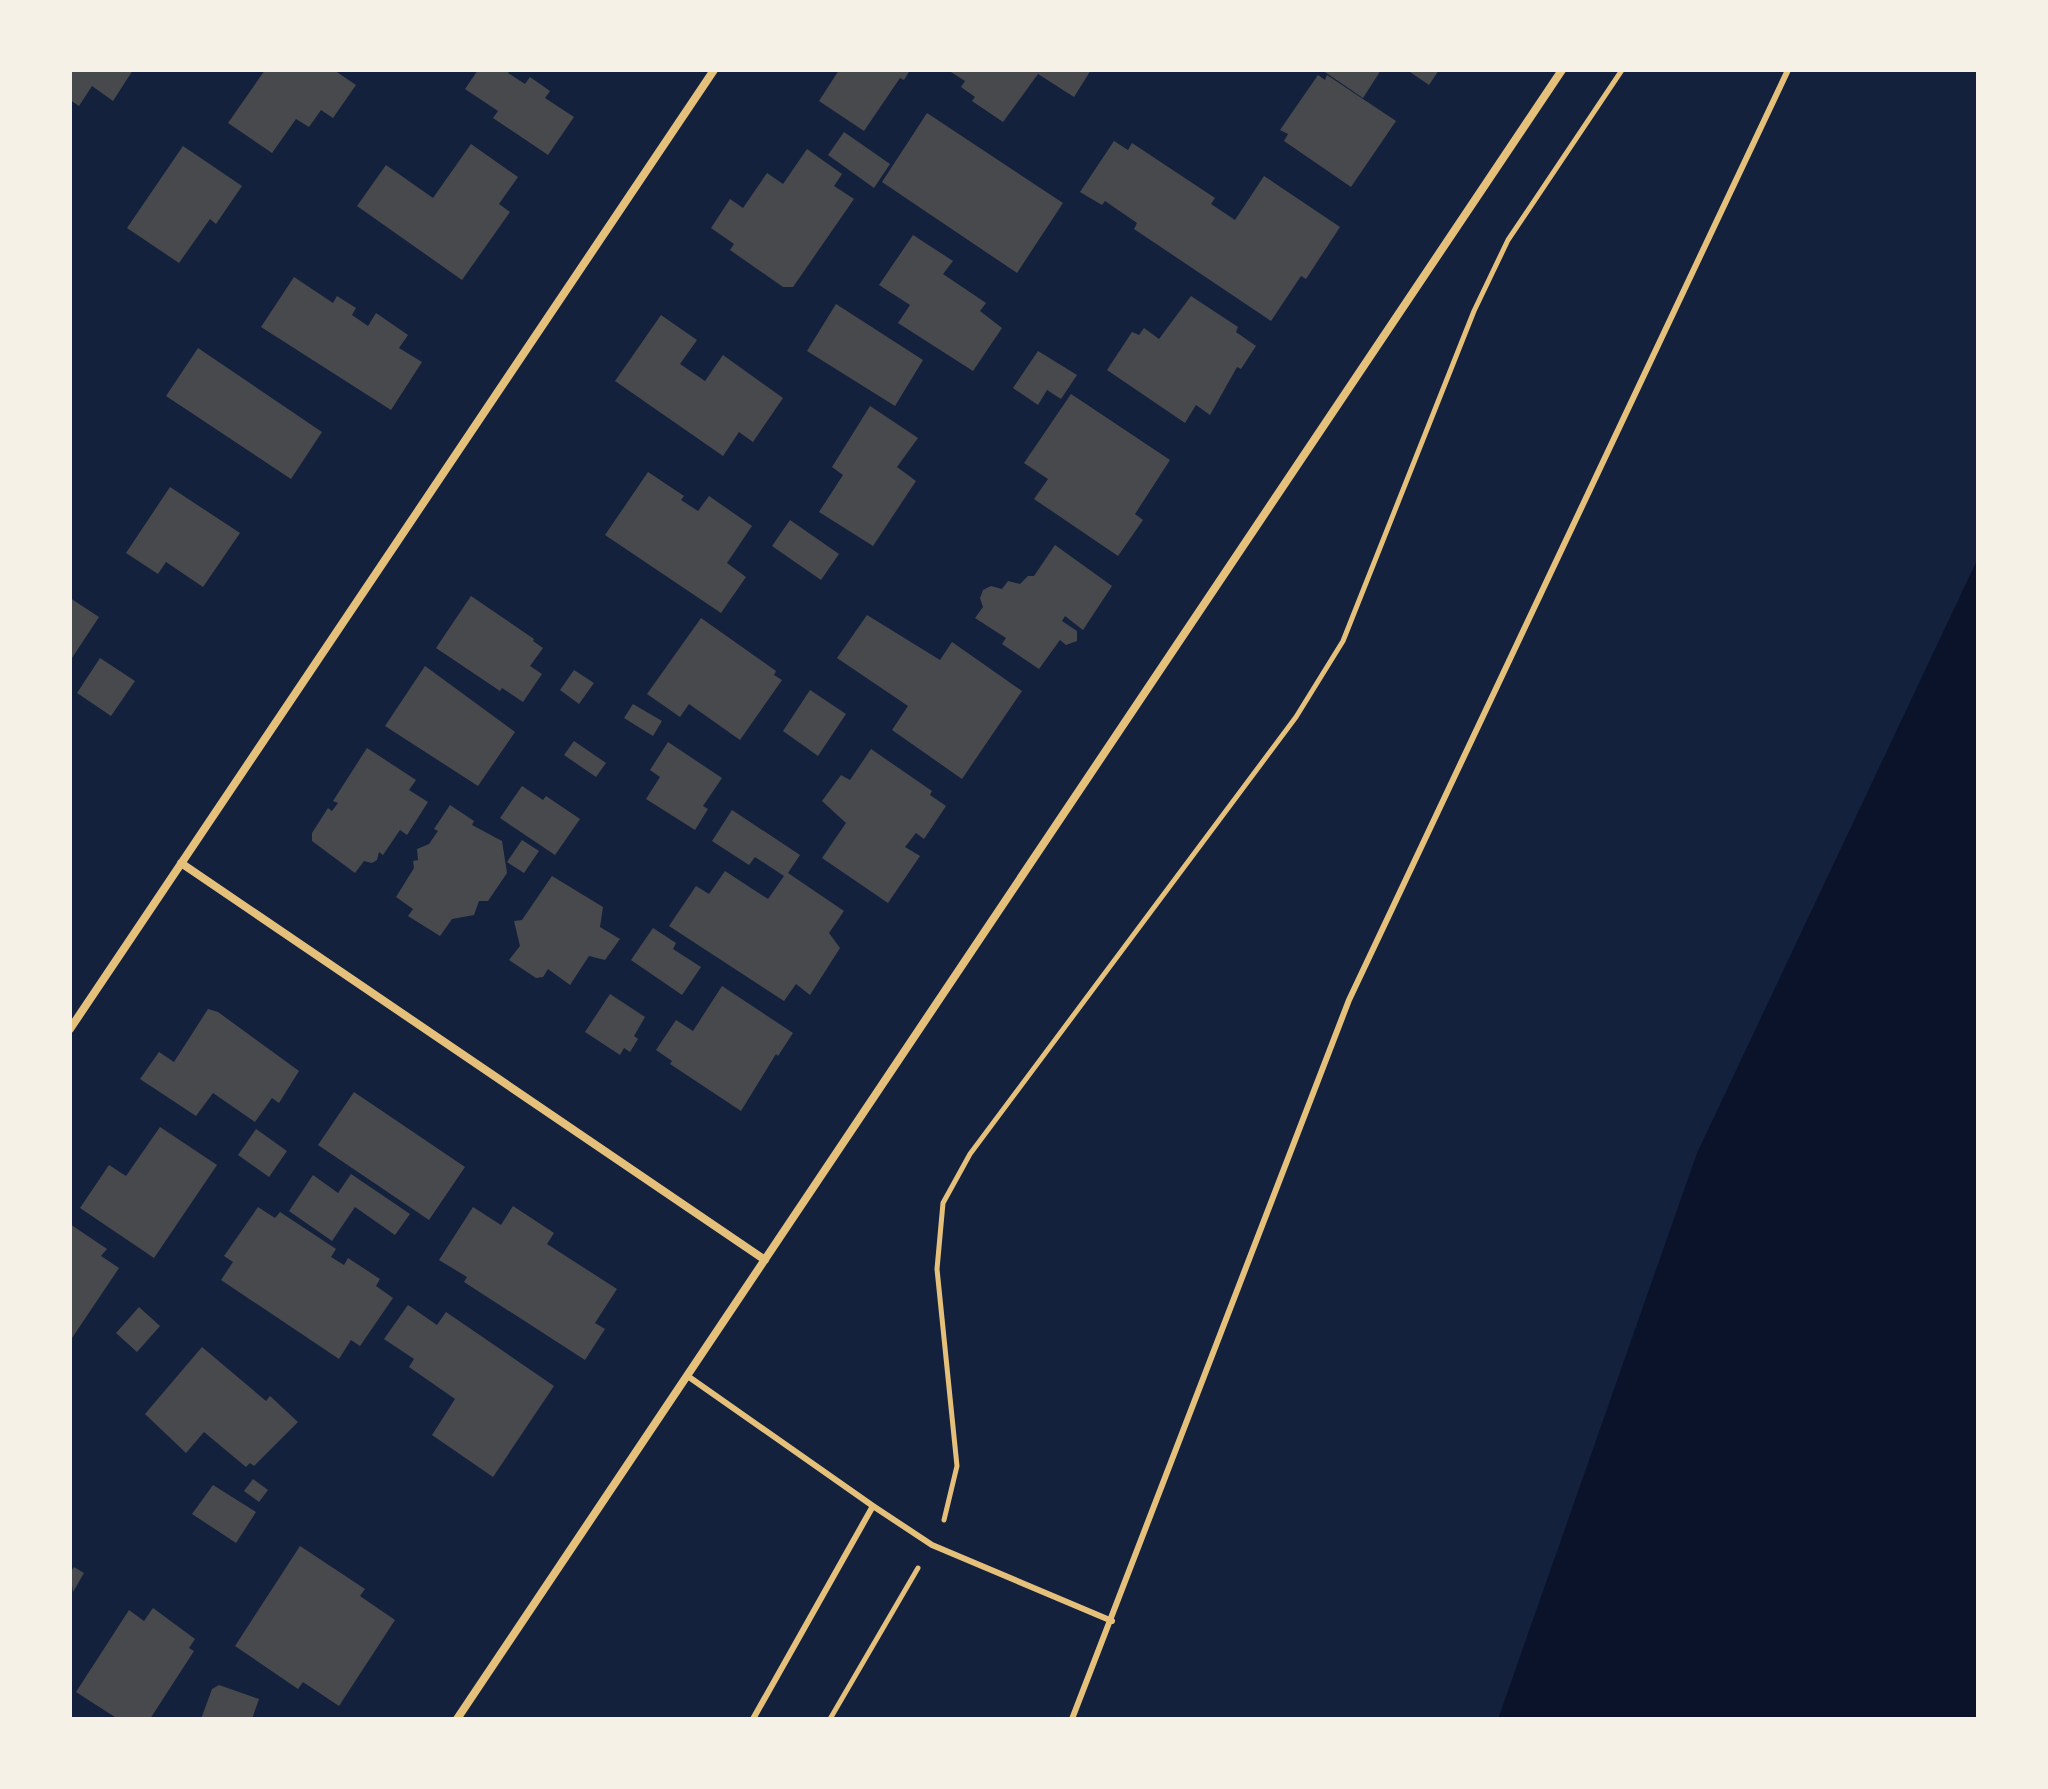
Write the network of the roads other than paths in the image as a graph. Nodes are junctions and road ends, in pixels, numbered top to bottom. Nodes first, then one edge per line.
1 (714, 70) edge
2 (1562, 70) edge
3 (1788, 70) edge
4 (181, 863) junction
5 (70, 1029) edge
6 (765, 1260) junction
7 (689, 1377) junction
8 (873, 1506) junction
9 (1112, 1621) junction
10 (457, 1719) edge
11 (753, 1719) edge
12 (1072, 1719) edge

1 - 4 street
2 - 6 street
3 - 9 lane
4 - 5 street
4 - 6 street
6 - 7 street
7 - 8 lane
7 - 10 street
8 - 9 lane
8 - 11 lane
9 - 12 lane

